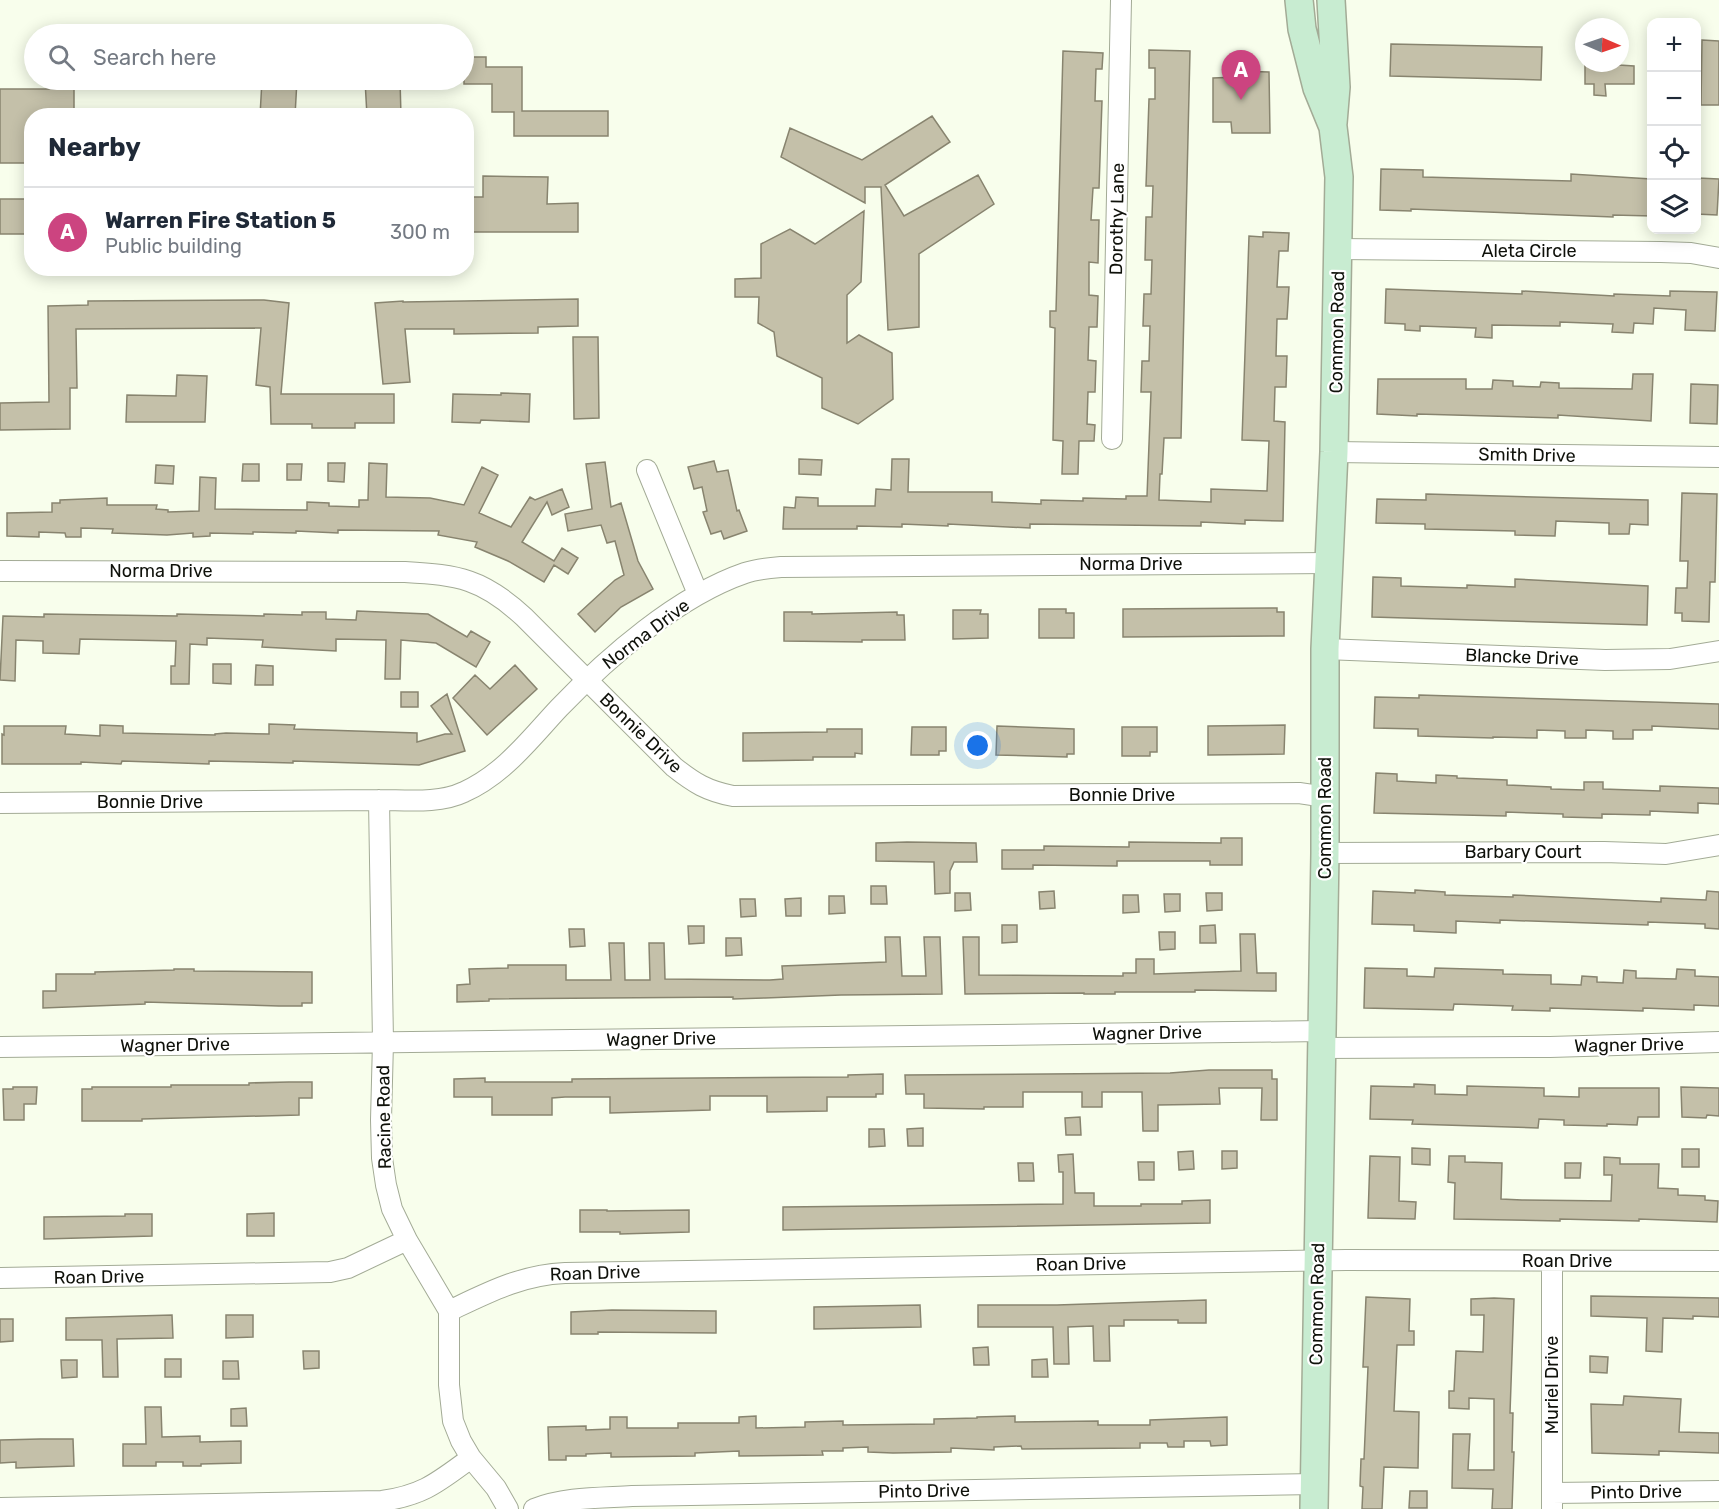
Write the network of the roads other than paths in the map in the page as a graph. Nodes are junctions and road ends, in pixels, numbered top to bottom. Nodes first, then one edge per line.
1 (1121, 0) edge
2 (1299, 0) edge
3 (1331, 0) edge
4 (1333, 127) junction
5 (1338, 249) junction
6 (1719, 258) edge
7 (1112, 439) dead end
8 (1334, 452) junction
9 (1719, 457) edge
10 (647, 470) dead end
11 (1328, 563) junction
12 (0, 571) edge
13 (698, 594) junction
14 (1325, 649) junction
15 (1719, 651) edge
16 (586, 680) junction
17 (1326, 797) junction
18 (379, 800) junction
19 (0, 803) edge
20 (1719, 845) edge
21 (1325, 853) junction
22 (1322, 1039) junction
23 (383, 1042) junction
24 (1719, 1042) edge
25 (0, 1047) edge
26 (407, 1240) junction
27 (1318, 1260) junction
28 (1552, 1261) junction
29 (1719, 1261) edge
30 (0, 1278) edge
31 (450, 1311) junction
32 (471, 1458) junction
33 (1719, 1491) edge
34 (1314, 1497) edge
35 (1552, 1501) edge
36 (0, 1508) edge
37 (508, 1509) edge
38 (534, 1509) edge

1 - 7 street, Dorothy Lane
2 - 4 street, Common Road
3 - 4 street, Common Road
4 - 5 street, Common Road
5 - 6 street, Aleta Circle
5 - 8 street, Common Road
8 - 9 street, Smith Drive
8 - 11 street, Common Road
10 - 13 street
11 - 13 street, Norma Drive
11 - 14 street, Common Road
12 - 16 street, Norma Drive
13 - 16 street, Norma Drive
14 - 15 street, Blancke Drive
14 - 17 street, Common Road
16 - 17 street, Bonnie Drive
16 - 18 street, Bonnie Drive
17 - 21 street, Common Road
18 - 19 street, Bonnie Drive
18 - 23 street, Racine Road
20 - 21 street, Barbary Court
21 - 22 street, Common Road
22 - 23 street, Wagner Drive
22 - 24 street, Wagner Drive
22 - 27 street, Common Road
23 - 25 street, Wagner Drive
23 - 26 street, Racine Road
26 - 30 street, Roan Drive
26 - 31 street, Racine Road
27 - 28 street, Roan Drive
27 - 31 street, Roan Drive
27 - 34 street, Common Road
28 - 29 street, Roan Drive
28 - 35 street, Muriel Drive
31 - 32 street
32 - 36 street
32 - 37 street
33 - 35 street, Pinto Drive
34 - 38 street, Pinto Drive

